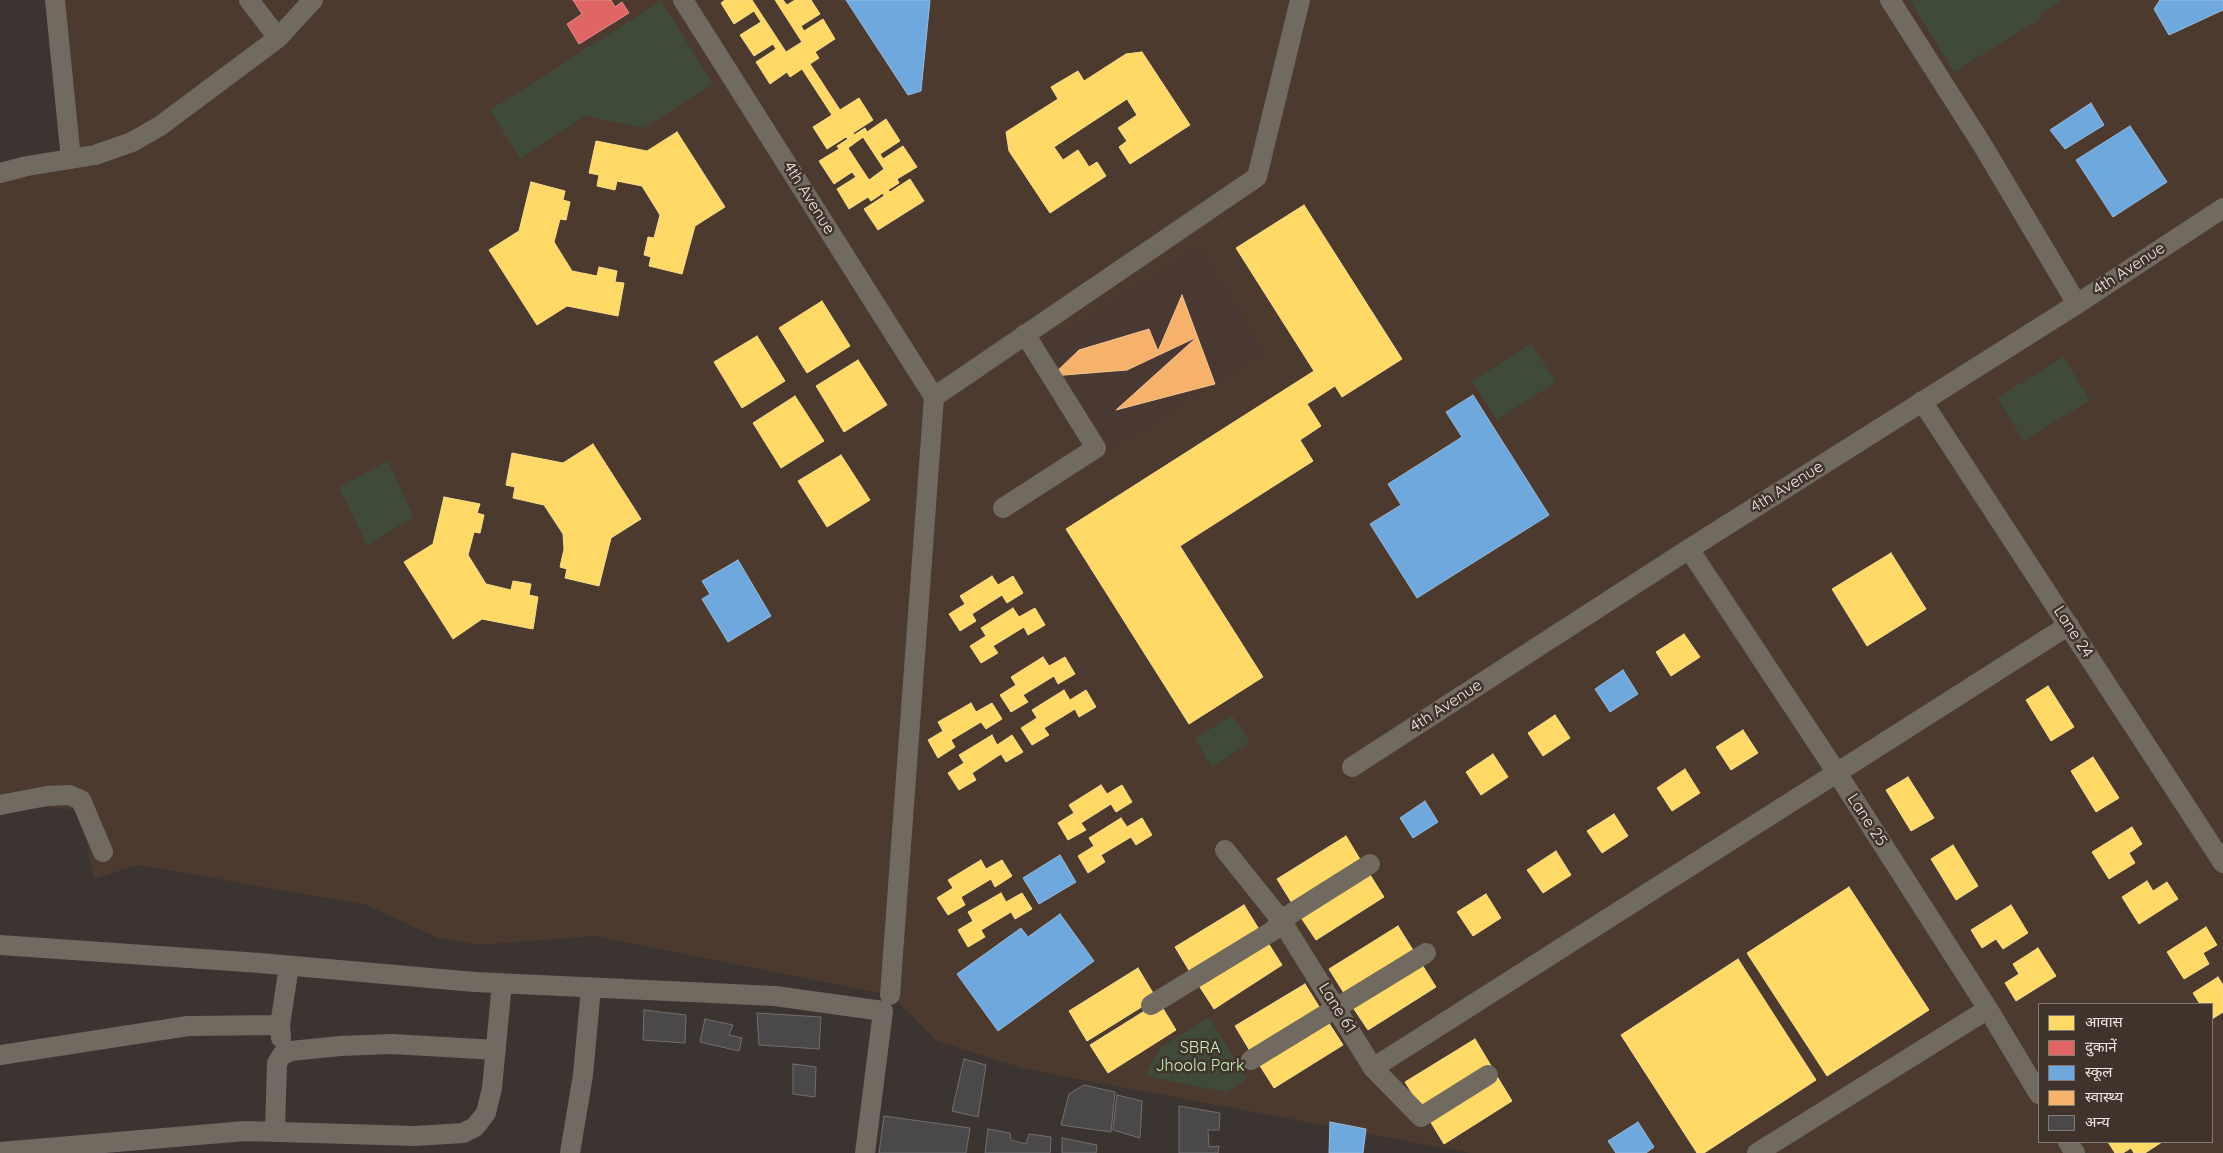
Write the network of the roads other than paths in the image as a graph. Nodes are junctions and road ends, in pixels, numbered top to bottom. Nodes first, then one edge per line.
1 (55, 0) edge
2 (249, 0) edge
3 (313, 0) edge
4 (683, 0) edge
5 (1300, 0) edge
6 (1890, 0) edge
7 (278, 38) junction
8 (71, 159) junction
9 (0, 173) edge
10 (2223, 208) edge
11 (2077, 304) junction
12 (1025, 334) junction
13 (934, 397) junction
14 (1922, 401) junction
15 (1003, 508) dead end
16 (1689, 549) junction
17 (2069, 625) junction
18 (1352, 767) dead end
19 (1837, 773) junction
20 (0, 805) edge
21 (1225, 850) dead end
22 (103, 852) dead end
23 (2223, 863) edge
24 (1370, 864) dead end
25 (1281, 920) junction
26 (0, 945) edge
27 (1426, 953) dead end
28 (289, 966) junction
29 (502, 983) junction
30 (591, 988) junction
31 (890, 994) dead end
32 (1151, 1005) dead end
33 (1337, 1008) junction
34 (1988, 1009) junction
35 (280, 1025) junction
36 (496, 1050) junction
37 (0, 1055) edge
38 (285, 1058) junction
39 (1251, 1060) dead end
40 (1373, 1068) junction
41 (1488, 1075) dead end
42 (2038, 1092) edge
43 (275, 1131) junction
44 (0, 1152) edge
45 (570, 1153) edge
46 (865, 1153) edge
47 (1757, 1153) edge

1 - 8 street
2 - 7 street
3 - 7 street
4 - 13 street, 4th Avenue
5 - 12 street
6 - 11 street
7 - 8 street
8 - 9 street
10 - 11 street, 4th Avenue
11 - 14 street, 4th Avenue
12 - 13 street
12 - 15 street
13 - 31 street
14 - 16 street, 4th Avenue
14 - 17 street, Lane 24
16 - 18 street, 4th Avenue
16 - 19 street, Lane 25
17 - 19 street
17 - 23 street, Lane 24
19 - 34 street, Lane 25
19 - 40 street
20 - 22 street
21 - 25 street, Lane 61
24 - 25 street
25 - 32 street
25 - 33 street, Lane 61
26 - 28 street
27 - 33 street
28 - 29 street
28 - 35 street
29 - 30 street
29 - 36 street
30 - 45 street
30 - 46 street
33 - 39 street
33 - 40 street, Lane 61
34 - 42 street, Lane 25
34 - 47 street
35 - 37 street
35 - 38 street
36 - 38 street
36 - 43 street
38 - 43 street
40 - 41 street, Lane 61
43 - 44 street

